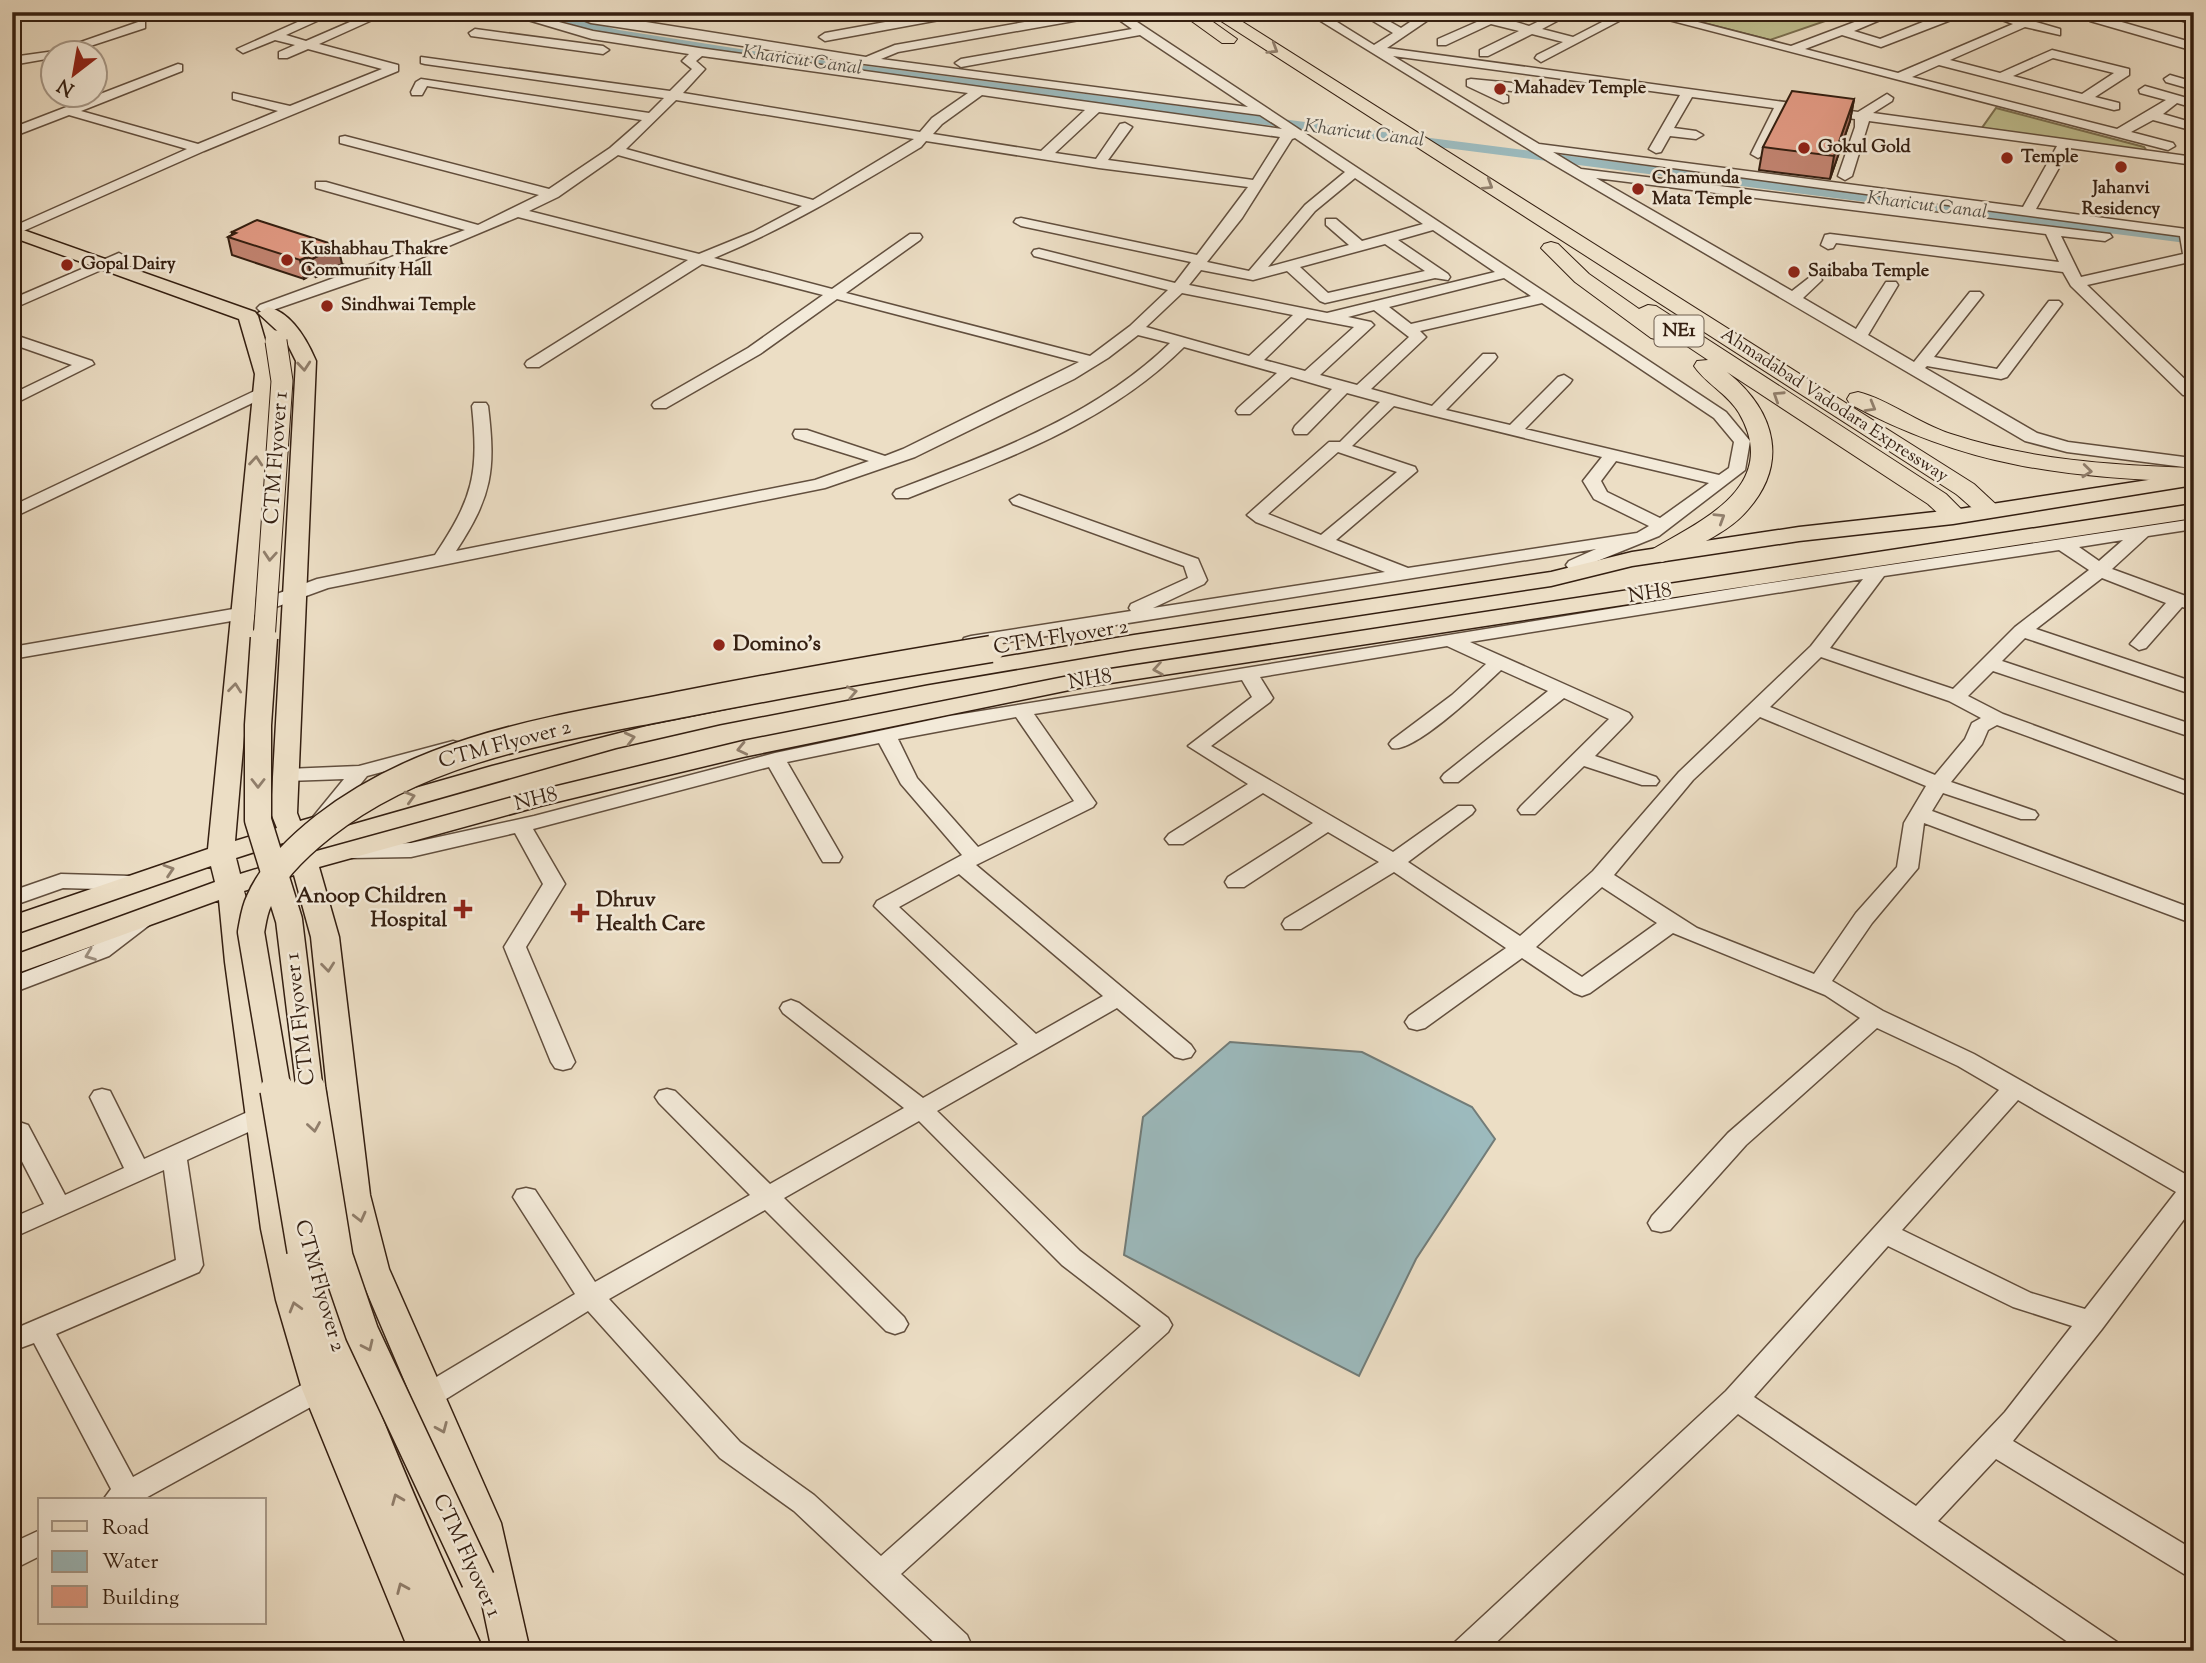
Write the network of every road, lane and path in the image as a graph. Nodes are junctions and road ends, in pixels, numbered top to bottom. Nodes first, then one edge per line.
1 (331, 12) edge
2 (384, 12) edge
3 (570, 12) edge
4 (961, 12) edge
5 (1102, 12) edge
6 (1114, 12) edge
7 (1187, 12) edge
8 (1215, 12) edge
9 (1312, 12) edge
10 (1364, 12) edge
11 (1406, 12) edge
12 (1457, 12) edge
13 (1507, 12) edge
14 (1568, 12) edge
15 (1585, 12) edge
16 (1644, 12) edge
17 (1893, 12) edge
18 (1986, 12) edge
19 (2050, 12) edge
20 (2165, 12) edge
21 (516, 13) edge
22 (1429, 16) edge
23 (1947, 18) dead end
24 (2094, 18) dead end
25 (2139, 19) dead end
26 (1489, 20) junction
27 (2194, 21) edge
28 (2025, 23) junction
29 (141, 25) dead end
30 (1530, 30) junction
31 (1142, 31) junction
32 (1402, 32) junction
33 (1841, 32) junction
34 (2056, 32) dead end
35 (475, 33) dead end
36 (274, 36) junction
37 (825, 37) dead end
38 (102, 38) edge
39 (1574, 41) junction
40 (2191, 41) edge
41 (1442, 42) dead end
42 (308, 45) junction
43 (243, 49) dead end
44 (1376, 49) junction
45 (1792, 50) junction
46 (1484, 53) dead end
47 (283, 55) dead end
48 (38, 56) edge
49 (694, 56) junction
50 (1541, 58) dead end
51 (425, 60) dead end
52 (866, 60) junction
53 (12, 61) edge
54 (1938, 61) junction
55 (961, 63) dead end
56 (178, 68) dead end
57 (1524, 69) junction
58 (2001, 77) junction
59 (1900, 78) junction
60 (2170, 79) dead end
61 (1512, 86) junction
62 (2194, 86) edge
63 (2144, 90) dead end
64 (417, 92) dead end
65 (978, 92) junction
66 (1688, 92) junction
67 (672, 95) junction
68 (238, 96) dead end
69 (1887, 98) dead end
70 (2084, 98) junction
71 (1503, 99) junction
72 (2174, 99) junction
73 (1782, 104) junction
74 (2194, 104) edge
75 (2114, 106) dead end
76 (1096, 107) junction
77 (290, 110) junction
78 (68, 111) junction
79 (1262, 112) junction
80 (1862, 115) junction
81 (2151, 116) junction
82 (650, 117) junction
83 (1489, 119) junction
84 (1125, 127) dead end
85 (2194, 127) edge
86 (1666, 131) junction
87 (12, 133) edge
88 (2120, 133) junction
89 (1295, 135) junction
90 (1696, 135) dead end
91 (923, 136) junction
92 (345, 140) dead end
93 (1404, 142) junction
94 (2066, 143) junction
95 (1534, 146) junction
96 (199, 148) junction
97 (1656, 149) dead end
98 (616, 151) junction
99 (2194, 152) edge
100 (1758, 154) dead end
101 (1044, 156) junction
102 (2194, 161) edge
103 (1099, 164) junction
104 (1355, 171) junction
105 (1576, 171) junction
106 (1845, 176) dead end
107 (320, 184) dead end
108 (1255, 184) junction
109 (553, 194) junction
110 (815, 205) junction
111 (517, 212) junction
112 (2027, 212) junction
113 (1535, 215) junction
114 (1021, 222) dead end
115 (1331, 222) dead end
116 (1436, 225) junction
117 (17, 227) edge
118 (477, 229) junction
119 (2052, 231) junction
120 (915, 237) dead end
121 (1387, 239) junction
122 (2190, 240) edge
123 (1359, 246) junction
124 (1828, 246) dead end
125 (1551, 248) junction
126 (1040, 253) dead end
127 (700, 259) junction
128 (111, 260) junction
129 (1199, 263) junction
130 (1290, 265) junction
131 (1438, 273) junction
132 (1508, 273) junction
133 (1253, 276) junction
134 (2073, 276) junction
135 (1815, 280) dead end
136 (1891, 285) dead end
137 (12, 286) edge
138 (1456, 286) junction
139 (1179, 288) junction
140 (35, 294) junction
141 (837, 295) junction
142 (1975, 295) dead end
143 (1544, 298) junction
144 (1793, 298) junction
145 (2054, 304) dead end
146 (12, 305) edge
147 (1377, 305) junction
148 (1496, 308) junction
149 (261, 312) junction
150 (1305, 312) junction
151 (1326, 317) junction
152 (1135, 328) junction
153 (1408, 329) junction
154 (1858, 337) junction
155 (12, 339) edge
156 (1181, 341) junction
157 (1489, 357) dead end
158 (1092, 361) junction
159 (1253, 361) junction
160 (533, 363) dead end
161 (1919, 365) junction
162 (1289, 371) junction
163 (1308, 377) junction
164 (1564, 380) dead end
165 (1343, 387) junction
166 (1360, 391) junction
167 (263, 392) junction
168 (2189, 392) dead end
169 (12, 400) edge
170 (1391, 400) junction
171 (660, 405) dead end
172 (480, 406) dead end
173 (1244, 411) dead end
174 (1435, 412) junction
175 (1301, 430) dead end
176 (1514, 431) junction
177 (801, 433) dead end
178 (1348, 442) dead end
179 (1612, 455) junction
180 (885, 461) junction
181 (2191, 469) edge
182 (1722, 481) junction
183 (902, 494) dead end
184 (1019, 500) dead end
185 (1990, 510) junction
186 (2194, 511) edge
187 (12, 513) edge
188 (1956, 516) junction
189 (2194, 524) edge
190 (1662, 526) junction
191 (2143, 532) junction
192 (1642, 537) junction
193 (1323, 542) junction
194 (2033, 543) junction
195 (2063, 544) junction
196 (1995, 549) junction
197 (1662, 554) junction
198 (1632, 559) junction
199 (441, 560) junction
200 (1575, 565) junction
201 (2100, 570) junction
202 (1878, 572) junction
203 (1404, 573) junction
204 (294, 588) junction
205 (2186, 603) edge
206 (243, 607) junction
207 (1114, 619) junction
208 (2022, 631) junction
209 (1449, 640) junction
210 (12, 644) edge
211 (2139, 644) dead end
212 (1818, 650) junction
213 (12, 653) edge
214 (1499, 662) junction
215 (1988, 663) junction
216 (1247, 672) junction
217 (1096, 688) junction
218 (2194, 689) edge
219 (1562, 690) junction
220 (1956, 697) junction
221 (1756, 708) junction
222 (1021, 710) junction
223 (1996, 718) junction
224 (2194, 732) edge
225 (886, 736) junction
226 (1399, 744) dead end
227 (1581, 758) junction
228 (775, 760) junction
229 (360, 772) junction
230 (286, 775) junction
231 (1451, 779) dead end
232 (1649, 781) dead end
233 (1263, 784) junction
234 (1938, 784) junction
235 (2194, 791) edge
236 (1465, 810) dead end
237 (1528, 810) dead end
238 (1919, 814) junction
239 (2028, 815) dead end
240 (1328, 823) junction
241 (520, 824) junction
242 (304, 827) junction
243 (1176, 839) dead end
244 (346, 851) junction
245 (221, 853) junction
246 (831, 857) dead end
247 (968, 861) junction
248 (1394, 862) junction
249 (304, 863) junction
250 (1601, 876) junction
251 (1236, 881) dead end
252 (131, 883) junction
253 (231, 886) junction
254 (12, 899) edge
255 (146, 917) junction
256 (2194, 917) edge
257 (1673, 922) junction
258 (1293, 924) dead end
259 (12, 926) edge
260 (1521, 948) junction
261 (12, 966) edge
262 (1819, 984) junction
263 (12, 986) edge
264 (1118, 997) junction
265 (792, 1008) dead end
266 (1875, 1017) junction
267 (1417, 1022) dead end
268 (1034, 1045) junction
269 (1183, 1051) dead end
270 (563, 1062) dead end
271 (2015, 1088) junction
272 (102, 1097) dead end
273 (667, 1097) dead end
274 (921, 1109) junction
275 (261, 1116) junction
276 (19, 1131) dead end
277 (174, 1155) junction
278 (138, 1172) junction
279 (2193, 1191) edge
280 (526, 1197) dead end
281 (767, 1197) junction
282 (59, 1208) junction
283 (1661, 1223) dead end
284 (12, 1229) edge
285 (1883, 1232) junction
286 (591, 1297) junction
287 (2093, 1322) junction
288 (895, 1324) dead end
289 (40, 1329) junction
290 (12, 1341) edge
291 (319, 1390) junction
292 (428, 1396) junction
293 (1736, 1399) junction
294 (1993, 1443) junction
295 (122, 1497) edge
296 (1918, 1523) junction
297 (38, 1543) edge
298 (12, 1558) edge
299 (2194, 1565) edge
300 (881, 1574) junction
301 (478, 1580) joint
302 (957, 1649) edge
303 (428, 1651) edge
304 (465, 1651) edge
305 (510, 1651) edge
306 (1466, 1651) edge
307 (2106, 1651) edge

1 - 36 street
2 - 42 street
3 - 52 street
4 - 37 street
5 - 52 street
6 - 31 street
7 - 93 highway, Ahmadabad Vadodara Expressway
8 -> 93 highway, Ahmadabad Vadodara Expressway / NE1
9 - 44 street
10 - 32 street
11 - 22 street
12 - 26 street
13 - 26 street
14 - 30 street
15 - 39 street
16 - 45 street
17 - 33 street
18 - 28 street
19 - 28 street
20 - 27 street
21 - 49 street
22 - 32 street
23 - 33 street
24 - 40 street
25 - 40 street
26 - 30 street
26 - 41 street
28 - 34 street
28 - 54 street
29 - 38 street
30 - 39 street
30 - 46 street
31 - 55 street
31 - 79 street
32 - 44 street
33 - 45 street
35 - 49 street
36 - 42 street
36 - 43 street
39 - 50 street
42 - 47 street
42 - 77 street
44 - 57 street
44 - 83 street
45 - 59 street
48 - 53 street
49 - 65 street
49 - 67 street
51 - 67 street
52 - 79 street
54 - 58 street
54 - 59 street
56 - 78 street
57 - 61 street
57 - 66 street
58 - 70 street
58 - 70 street
59 - 88 street
60 - 62 street
61 - 71 street
61 - 71 street
63 - 72 street
64 - 82 street
65 - 76 street
65 - 91 street
66 - 73 street
66 - 86 street
67 - 82 street
67 - 91 street
68 - 77 street
69 - 80 street
70 - 75 street
71 - 83 street
72 - 74 street
72 - 81 street
73 - 80 street
73 - 100 street
76 - 89 street
76 - 101 street
77 - 96 street
78 - 87 street
78 - 96 street
79 - 89 street
80 - 94 street
80 - 106 street
81 - 85 street
81 - 88 street
82 - 98 street
83 - 95 street
84 - 103 street
86 - 90 street
86 - 97 street
88 - 99 street
89 - 104 street
89 - 108 street
91 - 101 street
91 - 110 street
92 - 109 street
93 -> 113 highway, Ahmadabad Vadodara Expressway / NE1
93 - 125 highway, Ahmadabad Vadodara Expressway / NE1
94 - 102 street
94 - 112 street
95 - 105 street
95 - 112 street
96 - 117 street
98 - 109 street
98 - 110 street
101 - 103 street
103 - 108 street
104 - 116 street
104 - 133 street
105 - 119 street
105 - 144 street
107 - 118 street
108 - 129 street
109 - 111 street
110 - 127 street
111 - 118 street
111 - 127 street
112 - 122 street
113 -> 181 highway
113 - 185 highway, Ahmadabad Vadodara Expressway / NE1
114 - 129 street
115 - 123 street
116 - 121 street
116 - 132 street
117 - 128 main road
118 - 149 street
119 - 122 street
119 - 134 street
120 - 141 street
121 - 123 street
121 - 131 street
122 - 134 street
123 - 130 street
124 - 134 street
188 -> 125 highway, Ahmadabad Vadodara Expressway / NE1
197 -> 125 highway
126 - 139 street
127 - 141 street
127 - 160 street
128 - 140 street
128 - 149 main road
129 - 133 street
129 - 139 street
130 - 131 street
130 - 133 street
131 - 138 street
132 - 138 street
132 - 143 street
134 - 168 street
135 - 144 street
136 - 154 street
137 - 140 street
138 - 147 street
138 - 148 street
139 - 150 street
139 - 152 street
140 - 146 street
141 - 158 street
141 - 171 street
142 - 161 street
143 - 148 street
143 - 182 street
144 - 154 street
145 - 161 street
147 - 151 street
147 - 153 street
148 - 153 street
149 - 167 main road
149 -> 204 main road
149 -> 301 main road, CTM Flyover 1, bridge
150 - 151 street
150 - 159 street
151 - 163 street
152 - 156 street
152 - 158 street
153 - 166 street
154 - 161 street
155 - 169 street
156 - 159 street
156 - 183 street
157 - 174 street
158 - 180 street
159 - 162 street
161 - 181 street
162 - 163 street
162 - 173 street
163 - 165 street
164 - 176 street
165 - 166 street
165 - 175 street
166 - 170 street
167 - 187 street
206 -> 167 main road
170 - 174 street
170 - 178 street
172 - 199 street
174 - 176 street
176 - 179 street
177 - 180 street
179 - 182 street
179 - 190 street
180 - 199 street
181 - 185 main road, NH8
182 - 190 street
184 - 207 street
185 - 188 main road, NH8
185 - 194 main road
186 - 194 main road, NH8
188 - 196 main road
188 - 197 main road, NH8
189 - 191 street
190 - 192 street
191 - 195 street
191 - 201 street
192 - 200 street
192 - 203 street
193 - 193 street
193 - 203 street
194 - 195 street
194 - 196 main road, NH8
195 - 201 street
196 - 202 street
196 -> 217 main road, NH8
197 - 198 main road, NH8
198 - 200 main road, CTM Flyover 2
242 -> 198 main road, NH8
199 - 204 street
304 -> 200 main road, CTM Flyover 2, bridge
201 - 205 street
201 - 208 street
202 - 209 street
202 - 212 street
203 - 207 street
204 - 206 street
204 - 230 main road
205 - 211 street
206 - 210 street
206 - 213 street
245 -> 206 main road
207 - 229 street
208 - 215 street
208 - 218 street
209 - 214 street
209 - 216 street
212 - 220 street
212 - 221 street
214 - 219 street
214 - 226 street
215 - 220 street
215 - 224 street
216 - 217 street
216 - 233 street
217 - 222 street
217 -> 244 main road, NH8
219 - 227 street
219 - 231 street
220 - 223 street
221 - 234 street
221 - 250 street
222 - 225 street
222 - 247 street
223 - 234 street
223 - 235 street
225 - 228 street
225 - 247 street
227 - 232 street
227 - 237 street
228 - 241 street
228 - 246 street
229 - 230 street
229 - 242 street
230 - 242 main road
233 - 240 street
233 - 243 street
234 - 238 street
234 - 239 street
236 - 248 street
238 - 256 street
238 - 262 street
240 - 248 street
240 - 251 street
241 - 244 street
241 - 270 street
242 - 245 main road, NH8
242 - 249 main road
244 - 249 main road, NH8
252 -> 245 main road, NH8
245 - 253 main road
247 - 264 street
247 - 268 street
248 - 258 street
248 - 260 street
249 - 253 main road, NH8
249 -> 292 main road
250 - 257 street
250 - 260 street
252 - 254 street
252 - 259 main road, NH8
253 - 255 main road, NH8
253 - 275 main road
255 - 261 main road, NH8
255 -> 263 street
257 - 260 street
257 - 262 street
260 - 267 street
262 - 266 street
264 - 268 street
264 - 269 street
265 - 274 street
266 - 271 street
266 - 283 street
268 - 274 street
271 - 279 street
271 - 285 street
272 - 278 street
273 - 281 street
274 - 281 street
274 - 300 street
275 - 277 street
291 -> 275 main road
276 - 282 street
277 - 278 street
277 - 289 street
278 - 282 street
279 - 287 street
280 - 286 street
281 - 286 street
281 - 288 street
282 - 284 street
285 - 287 street
285 - 293 street
286 - 292 street
286 - 300 street
287 - 294 street
289 - 290 street
289 - 295 street
291 - 295 street
303 -> 291 main road
292 -> 305 main road
293 - 296 street
293 - 306 street
294 - 296 street
294 - 299 street
296 - 307 street
297 - 298 street
300 - 302 street
301 - 305 main road, CTM Flyover 1

